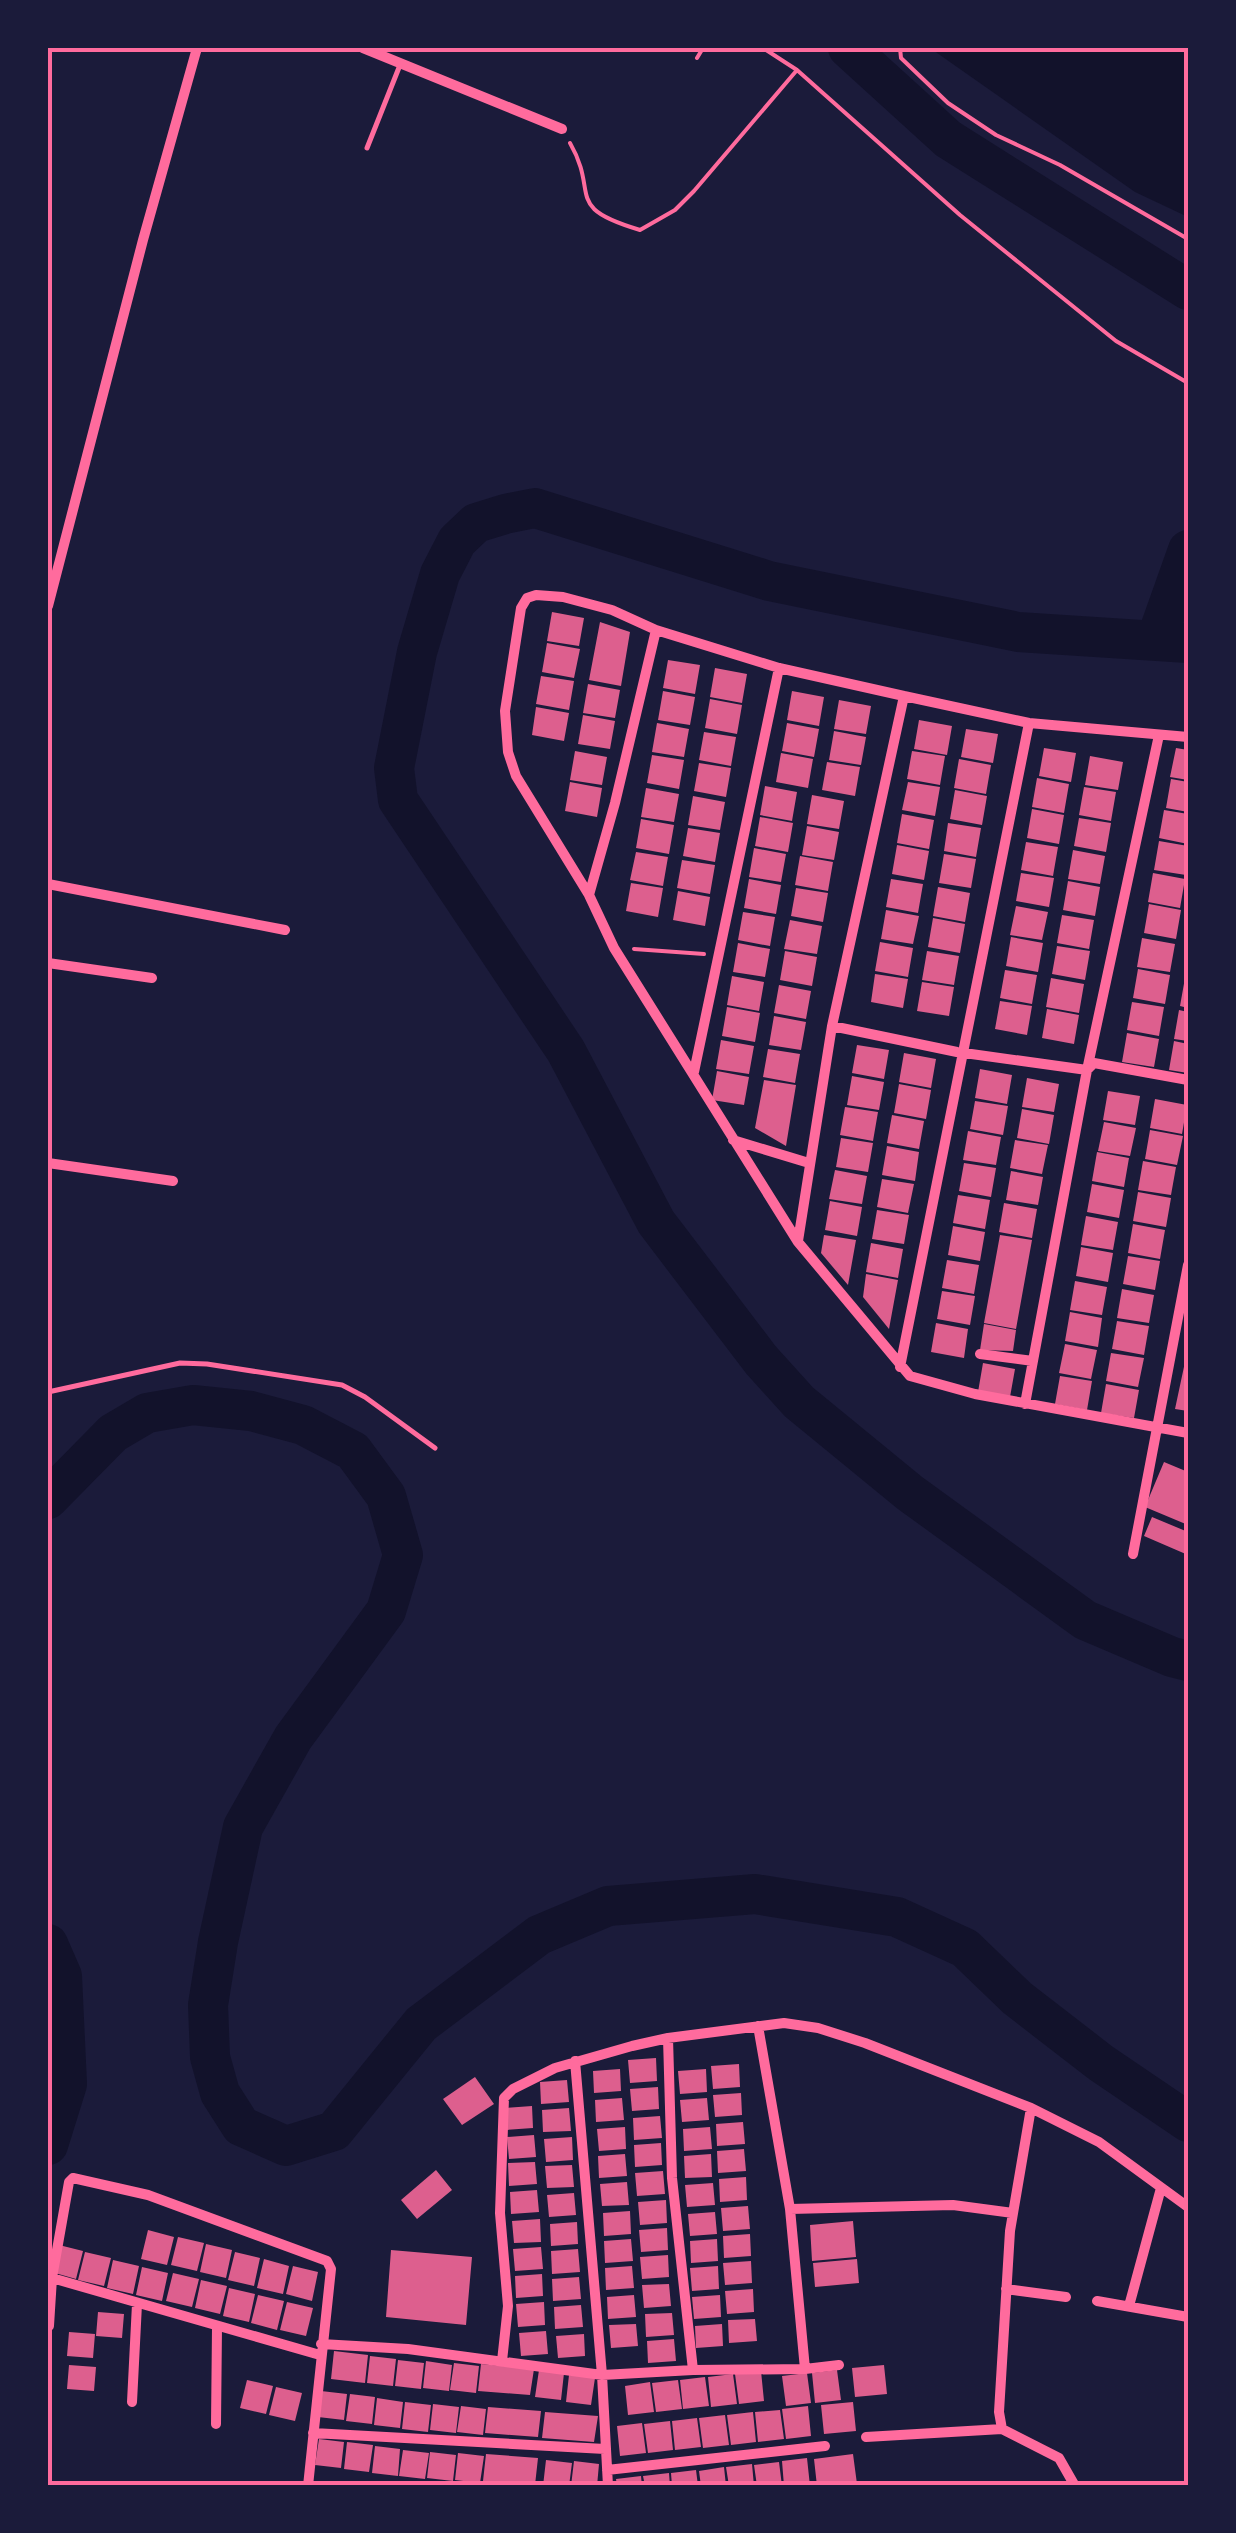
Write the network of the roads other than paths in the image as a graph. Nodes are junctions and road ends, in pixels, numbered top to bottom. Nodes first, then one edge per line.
1 (197, 48) edge
2 (362, 48) edge
3 (402, 62) junction
4 (562, 129) road end
5 (367, 148) dead end
6 (48, 606) edge
7 (656, 630) junction
8 (779, 668) junction
9 (904, 696) junction
10 (1029, 723) junction
11 (1159, 735) junction
12 (1188, 738) edge
13 (48, 884) edge
14 (589, 895) junction
15 (285, 930) dead end
16 (48, 963) edge
17 (152, 978) dead end
18 (832, 1026) junction
19 (963, 1053) junction
20 (1087, 1070) junction
21 (694, 1073) junction
22 (1188, 1080) edge
23 (732, 1140) junction
24 (48, 1163) edge
25 (808, 1163) junction
26 (173, 1181) dead end
27 (798, 1242) junction
28 (1188, 1265) edge
29 (980, 1354) dead end
30 (1033, 1361) junction
31 (900, 1367) junction
32 (48, 1392) edge
33 (1025, 1404) junction
34 (1158, 1427) junction
35 (1188, 1434) edge
36 (435, 1448) dead end
37 (1133, 1554) dead end
38 (758, 2026) junction
39 (668, 2038) junction
40 (575, 2061) junction
41 (1031, 2108) junction
42 (1161, 2188) junction
43 (1188, 2207) edge
44 (790, 2209) junction
45 (1014, 2213) junction
46 (52, 2278) junction
47 (1006, 2288) junction
48 (1066, 2296) dead end
49 (1097, 2301) dead end
50 (137, 2304) junction
51 (1129, 2306) junction
52 (1188, 2318) edge
53 (48, 2326) edge
54 (217, 2327) junction
55 (321, 2350) junction
56 (502, 2361) junction
57 (839, 2365) dead end
58 (692, 2370) junction
59 (805, 2370) junction
60 (602, 2375) junction
61 (132, 2402) dead end
62 (216, 2424) dead end
63 (1002, 2429) junction
64 (313, 2433) junction
65 (866, 2437) dead end
66 (825, 2446) dead end
67 (605, 2449) junction
68 (607, 2470) junction
69 (308, 2486) edge
70 (608, 2486) edge
71 (1075, 2486) edge

1 - 6 street
2 - 3 street
3 - 4 street
3 - 5 lane
7 - 8 street
7 - 14 street
7 - 14 street
8 - 9 street
8 - 21 street
9 - 10 street
9 - 18 street
10 - 11 street
10 - 19 street
11 - 12 street
11 - 20 street
13 - 15 street
14 - 21 street
16 - 17 street
18 - 19 street
18 - 25 street
19 - 20 street
19 - 31 street
20 - 22 street
20 - 30 street
21 - 23 street
23 - 25 street
23 - 27 street
24 - 26 street
25 - 27 street
27 - 31 street
28 - 34 street
29 - 30 street
30 - 33 street
31 - 33 street
32 - 36 lane
33 - 34 street
34 - 35 street
34 - 37 street
38 - 39 street
38 - 41 street
38 - 44 street
39 - 40 street
39 - 58 street
40 - 56 street
40 - 60 street
41 - 42 street
41 - 45 street
42 - 43 street
42 - 51 street
44 - 45 street
44 - 59 street
45 - 47 street
46 - 50 street
46 - 53 street
46 - 55 street
47 - 48 street
47 - 63 street
49 - 51 street
50 - 54 street
50 - 61 street
51 - 52 street
54 - 55 street
54 - 62 street
55 - 56 street
55 - 64 street
56 - 60 street
57 - 59 street
58 - 59 street
58 - 60 street
60 - 67 street
63 - 65 street
63 - 71 street
64 - 67 street
64 - 69 street
66 - 68 street
67 - 68 street
68 - 70 street

